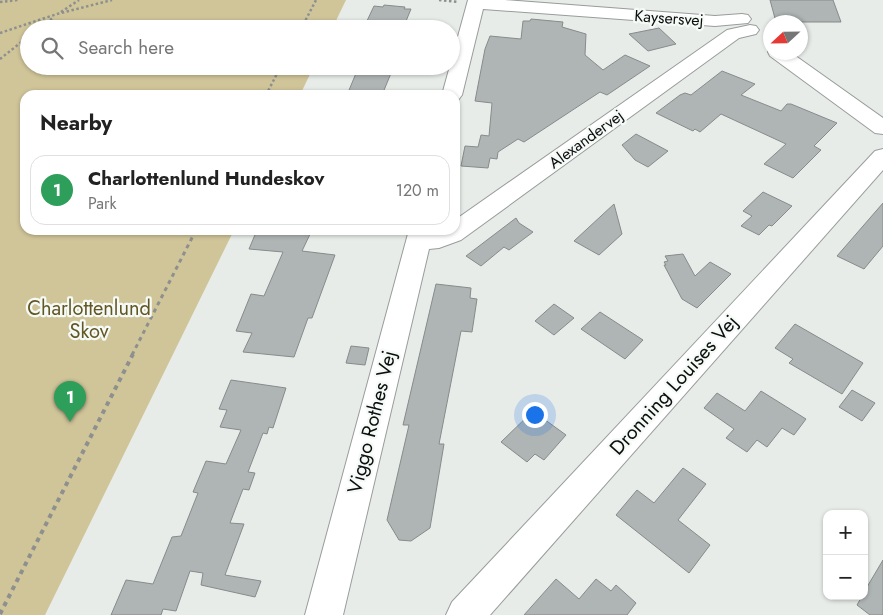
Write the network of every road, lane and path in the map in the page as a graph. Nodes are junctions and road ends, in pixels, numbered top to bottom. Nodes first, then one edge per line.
1 (18, 0) edge
2 (79, 0) edge
3 (112, 0) edge
4 (316, 0) edge
5 (736, 0) edge
6 (0, 2) edge
7 (476, 2) edge
8 (57, 14) junction
9 (39, 20) edge
10 (49, 20) edge
11 (306, 20) edge
12 (746, 25) junction
13 (20, 26) edge
14 (0, 33) edge
15 (763, 41) edge
16 (20, 43) edge
17 (0, 59) edge
18 (788, 60) edge
19 (460, 64) edge
20 (276, 75) edge
21 (457, 75) edge
22 (269, 90) edge
23 (453, 90) edge
24 (883, 128) edge
25 (883, 156) edge
26 (460, 228) edge
27 (193, 235) edge
28 (420, 235) edge
29 (449, 235) edge
30 (0, 614) edge
31 (324, 615) edge
32 (465, 615) edge

1 - 6 path
2 - 8 path
3 - 8 path
4 - 11 path
5 - 12 street
7 - 12 street, Kaysersvej
7 - 19 street
8 - 9 path
8 - 10 path
12 - 15 street
12 - 26 street, Alexandervej
13 - 14 path
16 - 17 path
18 - 24 street
20 - 22 path
21 - 23 street
25 - 32 street, Dronning Louises Vej
27 - 30 path
28 - 29 street, Alexandervej
28 - 31 street, Viggo Rothes Vej

